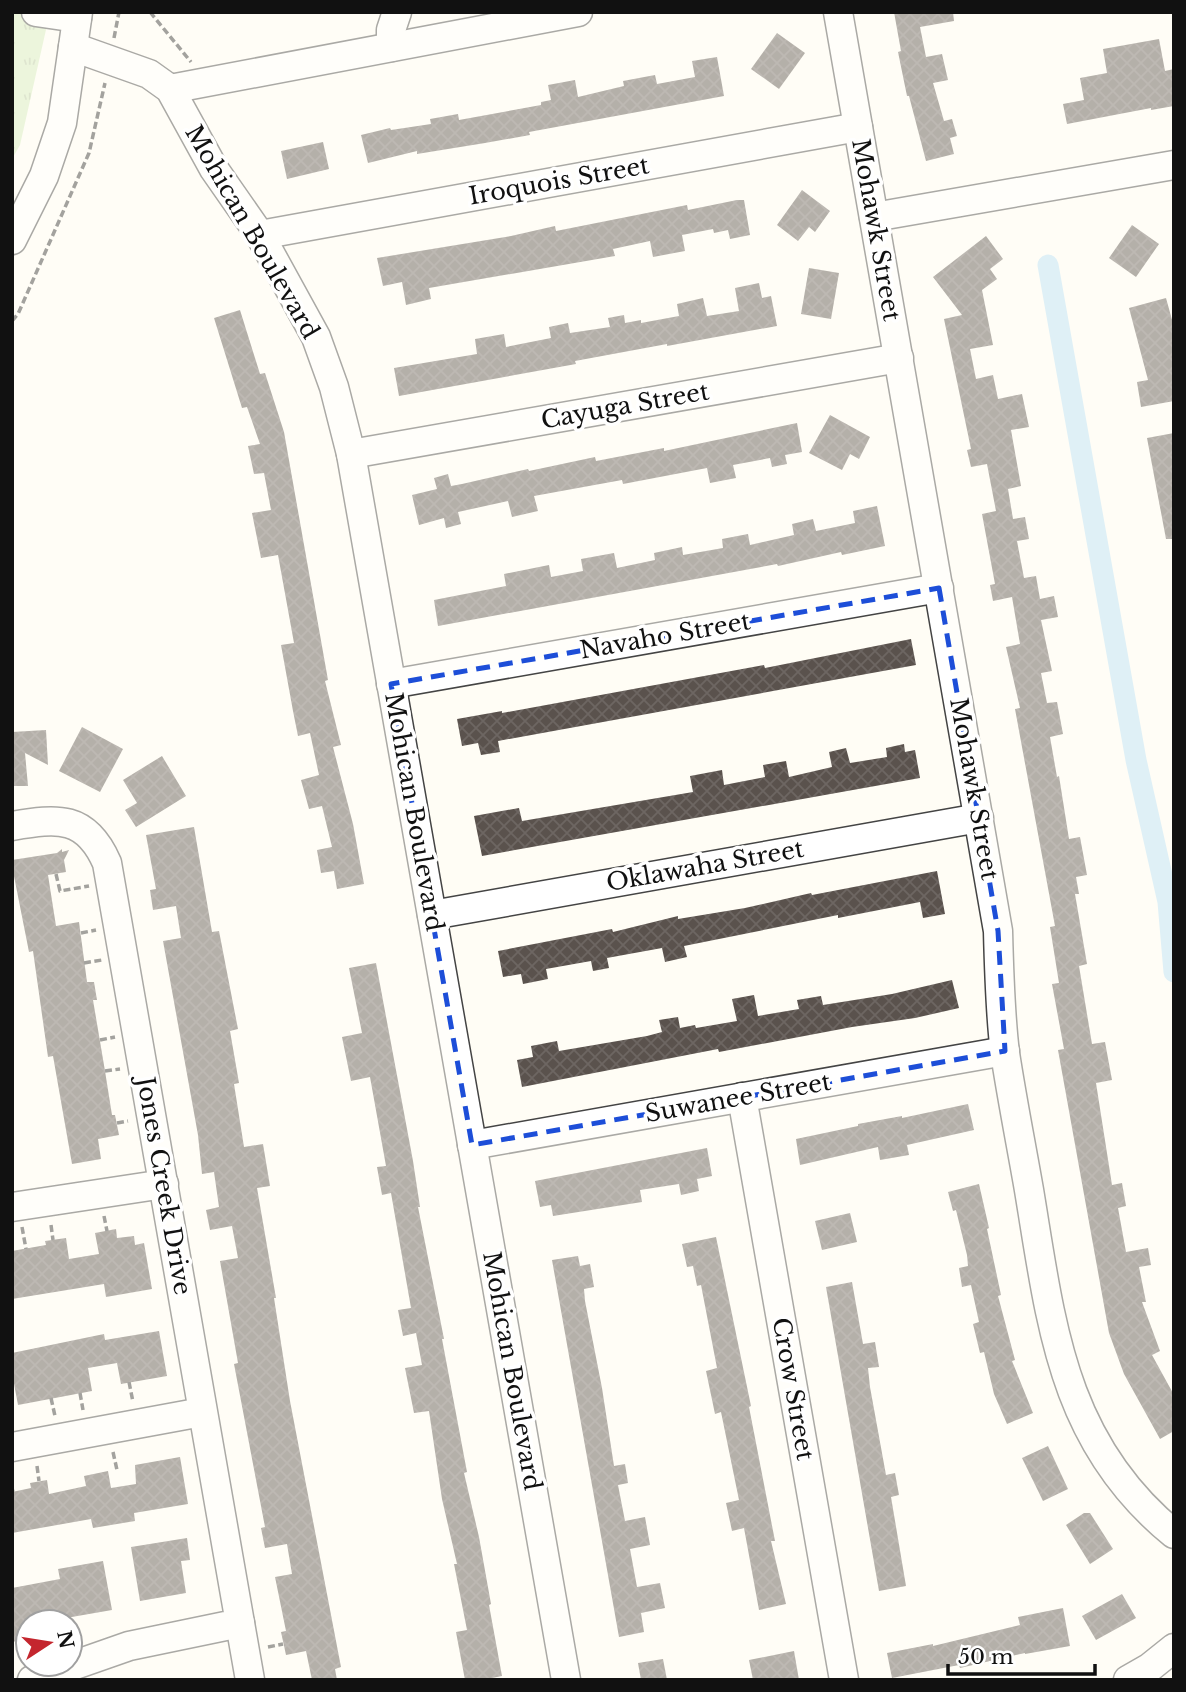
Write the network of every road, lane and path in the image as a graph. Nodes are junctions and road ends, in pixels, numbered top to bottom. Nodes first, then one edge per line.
1 (36, 12) edge
2 (119, 12) edge
3 (150, 12) edge
4 (397, 12) edge
5 (578, 12) edge
6 (838, 12) edge
7 (77, 15) edge
8 (481, 21) edge
9 (116, 30) dead end
10 (73, 47) junction
11 (391, 47) junction
12 (193, 64) dead end
13 (105, 87) dead end
14 (170, 89) junction
15 (858, 127) junction
16 (1174, 165) edge
17 (874, 217) junction
18 (260, 235) junction
19 (12, 240) edge
20 (12, 321) edge
21 (899, 358) junction
22 (351, 454) junction
23 (939, 588) junction
24 (391, 684) junction
25 (979, 818) junction
26 (12, 826) edge
27 (56, 874) dead end
28 (110, 883) junction
29 (432, 915) junction
30 (1005, 1051) junction
31 (742, 1097) junction
32 (472, 1145) junction
33 (164, 1184) junction
34 (12, 1207) edge
35 (202, 1412) junction
36 (12, 1447) edge
37 (1174, 1534) edge
38 (240, 1623) junction
39 (1174, 1648) edge
40 (32, 1680) edge
41 (250, 1680) edge
42 (566, 1680) edge
43 (844, 1680) edge
44 (1128, 1680) edge

1 - 7 street
2 - 9 path
3 - 12 path
4 - 11 street
5 - 8 street
6 - 15 street, Mohawk Street
7 - 10 street
8 - 11 street
10 - 14 street, Mohican Boulevard
10 - 19 street
11 - 14 street
13 - 20 path
14 - 18 street, Mohican Boulevard
15 - 17 street, Mohawk Street
15 - 18 street, Iroquois Street
16 - 17 street
17 - 21 street, Mohawk Street
18 - 22 street, Mohican Boulevard
21 - 22 street, Cayuga Street
21 - 23 street, Mohawk Street
22 - 24 street, Mohican Boulevard
23 - 24 street, Navaho Street
23 - 25 street, Mohawk Street
24 - 29 street, Mohican Boulevard
25 - 29 street, Oklawaha Street
25 - 30 street, Mohawk Street
26 - 28 street, Jones Creek Drive
27 - 28 path
28 - 33 street, Jones Creek Drive
29 - 32 street, Mohican Boulevard
30 - 31 street, Suwanee Street
30 - 37 street, Mohawk Street
31 - 32 street, Suwanee Street
31 - 43 street, Crow Street
32 - 42 street, Mohican Boulevard
33 - 34 street
33 - 35 street, Jones Creek Drive
35 - 36 street
35 - 38 street, Jones Creek Drive
38 - 40 street
38 - 41 street, Jones Creek Drive
39 - 44 street

